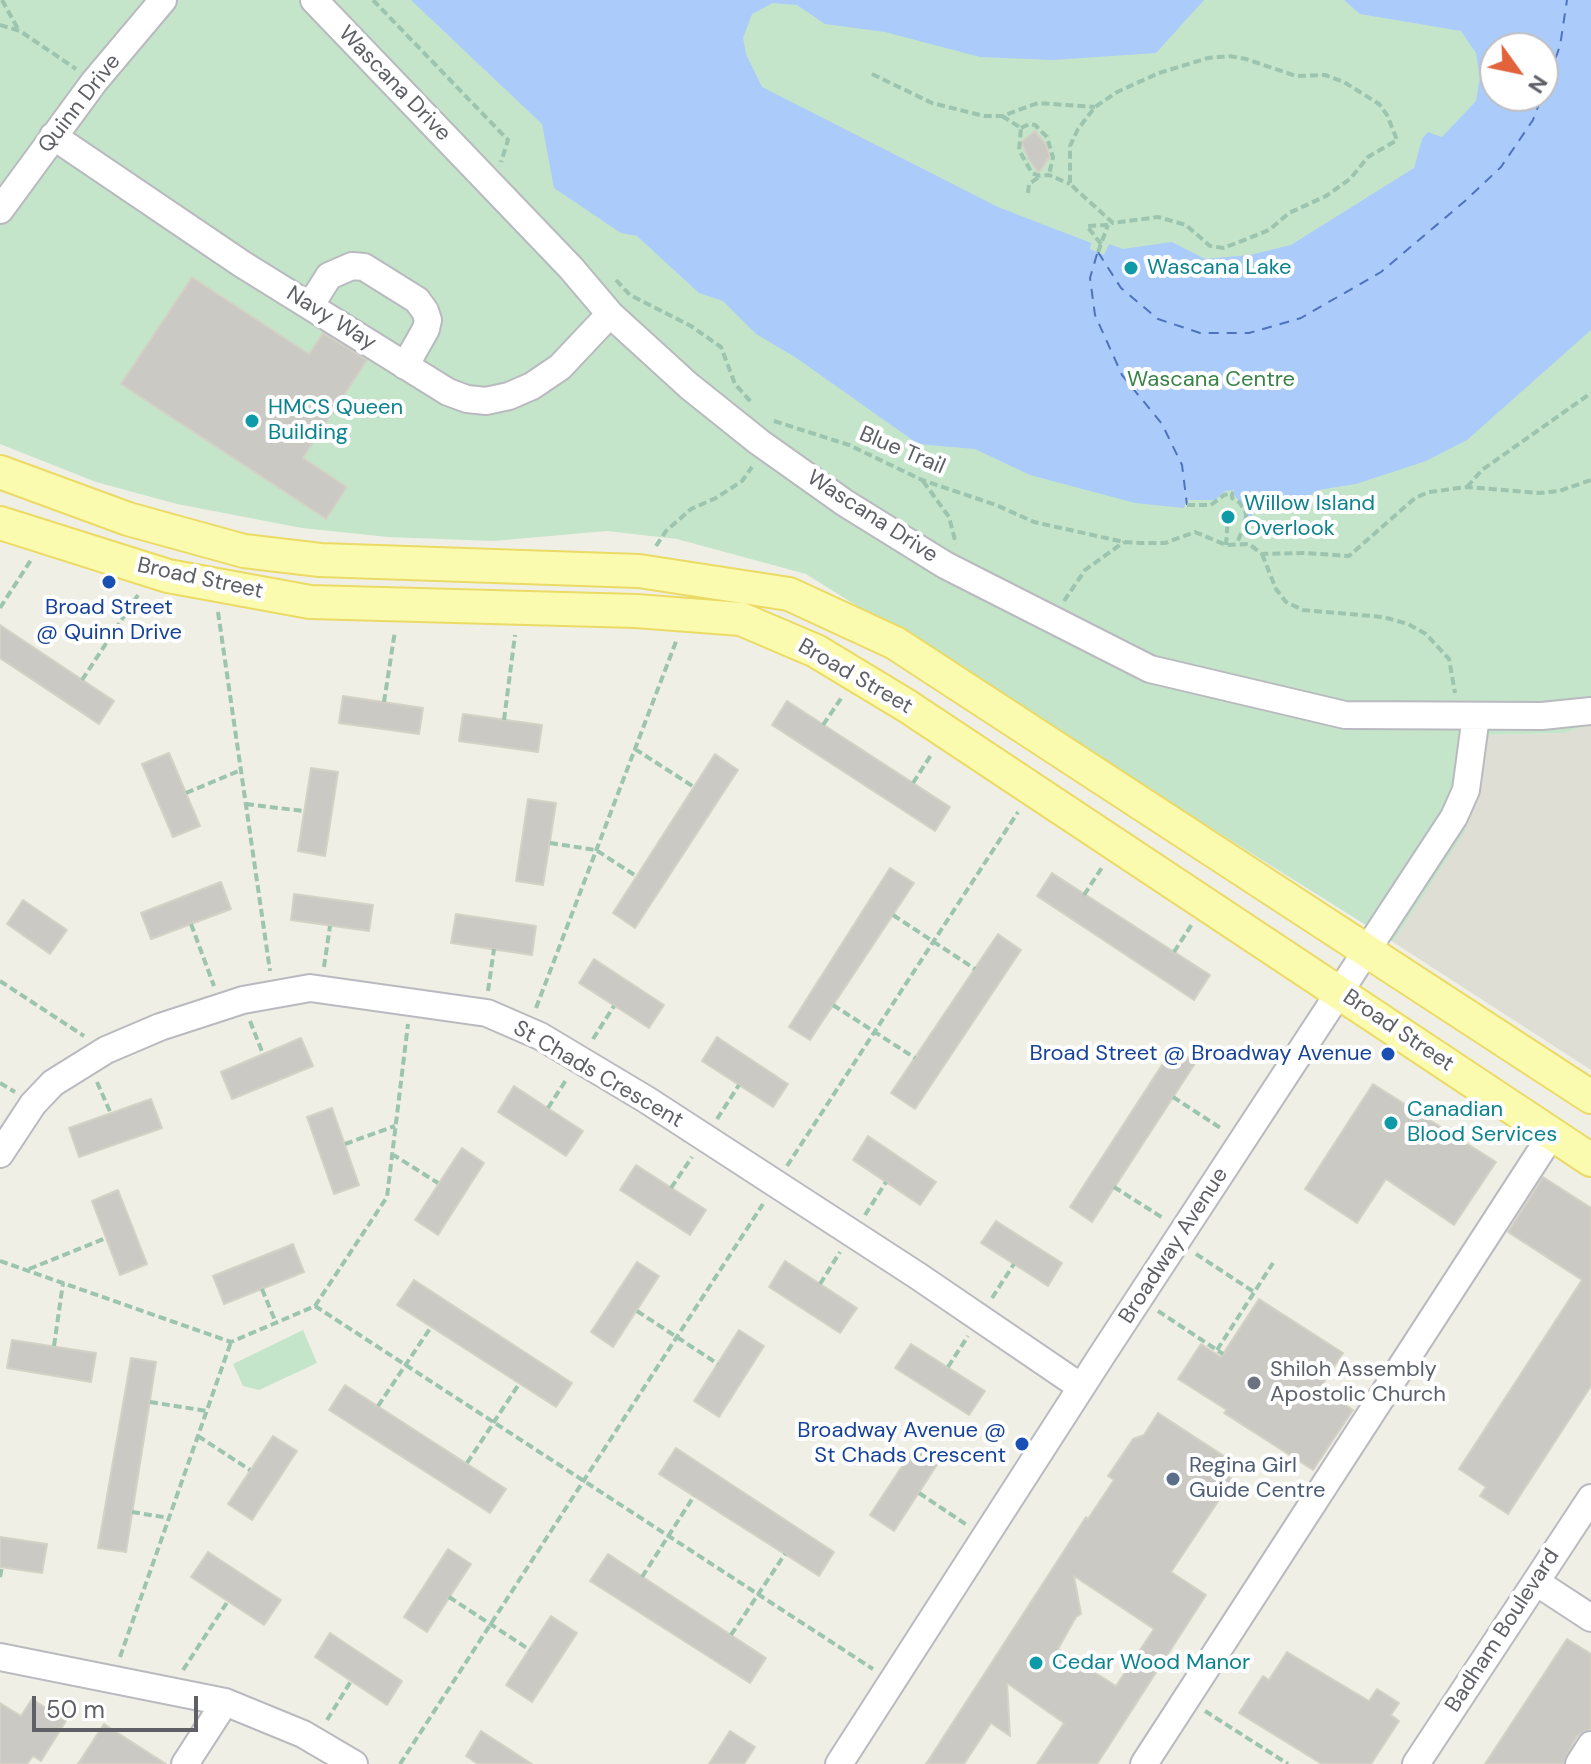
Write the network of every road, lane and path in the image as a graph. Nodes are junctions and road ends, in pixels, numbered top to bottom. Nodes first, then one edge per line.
1 (2, 0) edge
2 (163, 0) edge
3 (314, 0) edge
4 (373, 0) edge
5 (0, 25) edge
6 (20, 31) junction
7 (872, 74) dead end
8 (94, 82) junction
9 (1095, 107) junction
10 (1002, 116) junction
11 (1021, 128) junction
12 (53, 136) junction
13 (492, 159) dead end
14 (1049, 175) junction
15 (1040, 176) junction
16 (1070, 184) junction
17 (1028, 193) dead end
18 (0, 210) edge
19 (1109, 223) junction
20 (1101, 244) junction
21 (1098, 252) dead end
22 (611, 275) dead end
23 (310, 306) junction
24 (610, 314) junction
25 (405, 366) junction
26 (1591, 393) edge
27 (765, 431) junction
28 (0, 472) edge
29 (922, 480) junction
30 (1591, 480) edge
31 (1467, 487) junction
32 (1187, 505) dead end
33 (1228, 517) dead end
34 (0, 523) edge
35 (46, 537) junction
36 (1124, 542) junction
37 (1237, 543) junction
38 (1226, 545) junction
39 (1262, 554) junction
40 (945, 565) junction
41 (144, 568) junction
42 (639, 571) junction
43 (223, 586) junction
44 (399, 605) junction
45 (0, 608) edge
46 (519, 609) junction
47 (687, 615) junction
48 (1052, 619) junction
49 (856, 675) junction
50 (82, 680) dead end
51 (1453, 693) dead end
52 (384, 702) dead end
53 (1591, 711) edge
54 (1476, 716) junction
55 (504, 720) dead end
56 (823, 725) dead end
57 (946, 732) junction
58 (635, 749) junction
59 (241, 770) junction
60 (913, 783) dead end
61 (694, 787) dead end
62 (1032, 789) junction
63 (186, 793) dead end
64 (246, 804) junction
65 (303, 811) dead end
66 (550, 843) dead end
67 (1116, 845) junction
68 (596, 850) junction
69 (636, 876) dead end
70 (1084, 895) dead end
71 (893, 915) dead end
72 (191, 924) dead end
73 (330, 926) dead end
74 (933, 942) junction
75 (494, 949) dead end
76 (1367, 951) junction
77 (975, 969) dead end
78 (0, 981) edge
79 (321, 989) junction
80 (1341, 993) junction
81 (274, 994) junction
82 (411, 1002) junction
83 (232, 1004) junction
84 (833, 1005) dead end
85 (485, 1013) junction
86 (527, 1030) junction
87 (875, 1032) junction
88 (263, 1054) dead end
89 (97, 1056) junction
90 (915, 1058) dead end
91 (1173, 1097) dead end
92 (1591, 1097) edge
93 (111, 1114) dead end
94 (395, 1126) junction
95 (1552, 1134) junction
96 (1243, 1142) junction
97 (345, 1144) dead end
98 (0, 1154) edge
99 (392, 1154) junction
100 (1591, 1160) edge
101 (438, 1183) dead end
102 (776, 1184) junction
103 (1114, 1187) dead end
104 (1180, 1236) junction
105 (106, 1238) dead end
106 (0, 1261) edge
107 (1273, 1263) dead end
108 (27, 1270) junction
109 (63, 1283) junction
110 (262, 1289) dead end
111 (1254, 1292) junction
112 (1139, 1299) junction
113 (315, 1306) junction
114 (637, 1311) dead end
115 (276, 1323) junction
116 (431, 1327) dead end
117 (677, 1337) junction
118 (231, 1342) junction
119 (54, 1346) dead end
120 (1217, 1350) junction
121 (1223, 1354) dead end
122 (718, 1364) dead end
123 (405, 1365) junction
124 (519, 1384) dead end
125 (1081, 1387) junction
126 (150, 1402) dead end
127 (378, 1406) dead end
128 (207, 1411) junction
129 (494, 1423) junction
130 (198, 1436) junction
131 (467, 1463) dead end
132 (250, 1470) dead end
133 (583, 1481) junction
134 (919, 1493) dead end
135 (694, 1496) dead end
136 (1591, 1498) edge
137 (132, 1512) dead end
138 (169, 1518) junction
139 (668, 1536) junction
140 (985, 1537) junction
141 (785, 1554) dead end
142 (2, 1567) edge
143 (0, 1577) edge
144 (642, 1577) dead end
145 (1536, 1582) junction
146 (758, 1595) junction
147 (449, 1597) dead end
148 (228, 1601) dead end
149 (1591, 1618) edge
150 (491, 1624) junction
151 (731, 1635) dead end
152 (530, 1650) dead end
153 (0, 1657) edge
154 (113, 1679) junction
155 (351, 1681) dead end
156 (891, 1682) junction
157 (170, 1691) junction
158 (1186, 1698) junction
159 (225, 1702) junction
160 (314, 1740) junction
161 (1591, 1745) edge
162 (346, 1762) edge
163 (185, 1764) edge
164 (400, 1764) edge
165 (839, 1764) edge
166 (1144, 1764) edge
167 (1288, 1764) edge
168 (1416, 1764) edge
169 (1579, 1764) edge

1 - 6 path
2 - 8 street, Quinn Drive
3 - 24 street, Wascana Drive
4 - 13 path
5 - 6 path
6 - 8 path
7 - 10 path
8 - 12 street, Quinn Drive
9 - 10 path
9 - 16 path
9 - 19 path
10 - 11 path
11 - 14 path
11 - 15 path
12 - 18 street, Quinn Drive
12 - 23 street, Navy Way
14 - 15 path
14 - 16 path
15 - 17 path
16 - 19 path
19 - 20 path
19 - 20 path
20 - 21 path
22 - 27 path, Blue Trail
23 - 25 street, Navy Way
23 - 25 street
24 - 25 street, Navy Way
24 - 27 street, Wascana Drive
26 - 31 path
27 - 29 path, Blue Trail
27 - 40 street, Wascana Drive
27 - 42 path
28 - 42 main road, Broad Street
29 - 36 path, Blue Trail
29 - 40 path
30 - 31 path
31 - 39 path
32 - 37 path
33 - 38 path
34 - 35 main road, Broad Street
35 - 41 main road, Broad Street
35 - 45 path
36 - 38 path, Blue Trail
36 - 48 path
37 - 38 path, Blue Trail
37 - 39 path
39 - 51 path
40 - 48 street, Wascana Drive
41 - 43 main road, Broad Street
41 - 50 path
42 - 76 main road, Broad Street
43 - 44 main road, Broad Street
43 - 59 path
44 - 46 main road, Broad Street
44 - 52 path
46 - 47 main road, Broad Street
46 - 55 path
47 - 49 main road, Broad Street
47 - 58 path
48 - 54 street, Wascana Drive
49 - 56 path
49 - 57 main road, Broad Street
53 - 54 street, Wascana Drive
54 - 76 street, Broadway Avenue
57 - 60 path
57 - 62 main road, Broad Street
58 - 61 path
58 - 68 path
59 - 63 path
59 - 64 path
62 - 67 main road, Broad Street
62 - 74 path
64 - 65 path
64 - 81 path
66 - 68 path
67 - 70 path
67 - 80 main road, Broad Street
68 - 69 path
68 - 86 path
71 - 74 path
72 - 83 path
73 - 79 path
74 - 77 path
74 - 87 path
75 - 85 path
76 - 80 street, Broadway Avenue
76 - 92 main road, Broad Street
78 - 89 path
79 - 81 street, St Chads Crescent
79 - 82 street, St Chads Crescent
80 - 95 main road, Broad Street
80 - 96 street, Broadway Avenue
81 - 83 street, St Chads Crescent
82 - 85 street, St Chads Crescent
82 - 94 path
83 - 88 path
83 - 89 street, St Chads Crescent
84 - 87 path
85 - 86 street, St Chads Crescent
86 - 102 street, St Chads Crescent
87 - 90 path
87 - 102 path
89 - 93 path
89 - 98 street, St Chads Crescent
91 - 96 path
94 - 97 path
94 - 99 path
95 - 100 main road, Broad Street
95 - 158 street
96 - 104 street, Broadway Avenue
99 - 101 path
99 - 113 path
102 - 117 path
102 - 125 street, St Chads Crescent
103 - 104 path
104 - 111 path
104 - 112 street, Broadway Avenue
105 - 108 path
106 - 108 path
107 - 111 path
108 - 109 path
109 - 118 path
109 - 119 path
110 - 115 path
111 - 120 path
112 - 120 path
112 - 125 street, Broadway Avenue
113 - 115 path
113 - 123 path
114 - 117 path
115 - 118 path
116 - 123 path
117 - 122 path
117 - 133 path
118 - 128 path
120 - 121 path
123 - 127 path
123 - 129 path
124 - 129 path
125 - 140 street, Broadway Avenue
126 - 128 path
128 - 130 path
129 - 131 path
129 - 133 path
130 - 132 path
130 - 138 path
133 - 139 path
133 - 150 path
134 - 140 path
135 - 139 path
136 - 145 street, Badham Boulevard
137 - 138 path
138 - 154 path
139 - 144 path
139 - 146 path
140 - 156 street, Broadway Avenue
141 - 146 path
142 - 143 path
145 - 149 street
145 - 168 street, Badham Boulevard
146 - 151 path
146 - 156 path
147 - 150 path
148 - 157 path
150 - 152 path
150 - 164 path
153 - 154 street
154 - 157 street
155 - 160 path
156 - 165 street, Broadway Avenue
157 - 159 street
158 - 166 street
158 - 167 path
159 - 160 street
159 - 163 street
160 - 162 street
161 - 169 street

